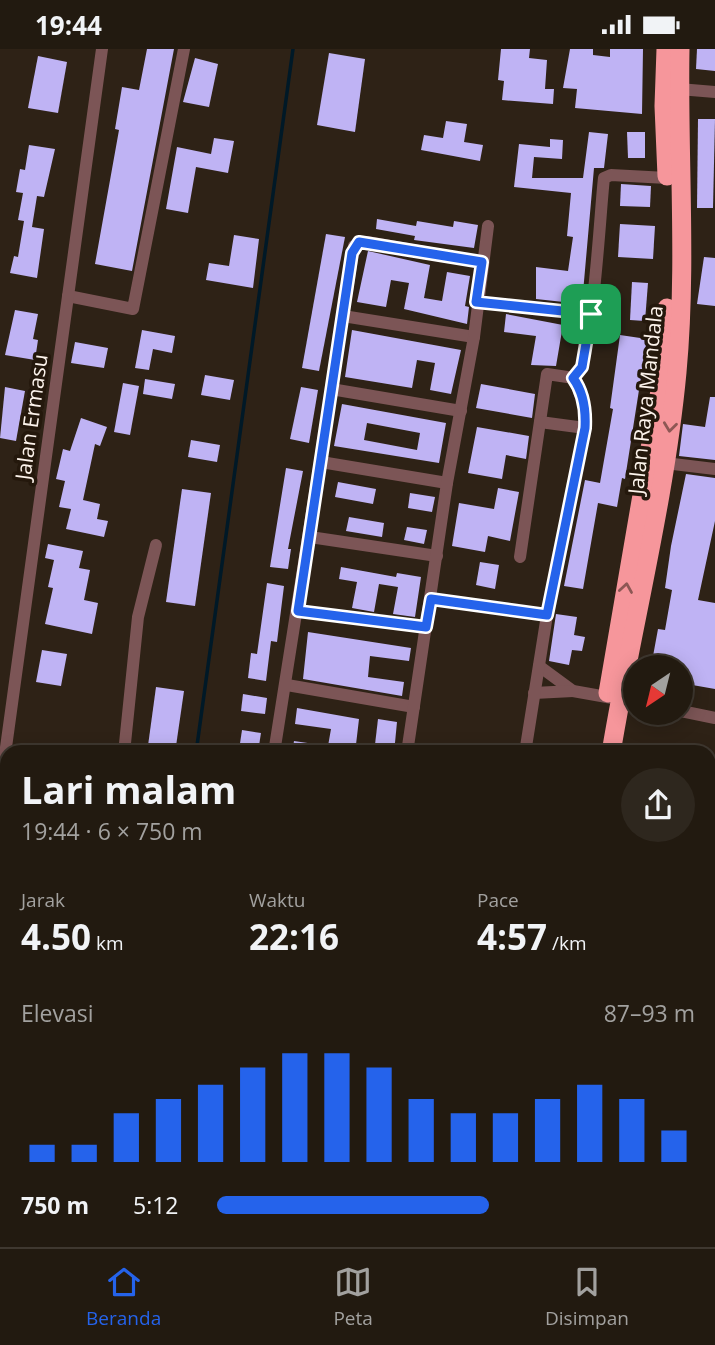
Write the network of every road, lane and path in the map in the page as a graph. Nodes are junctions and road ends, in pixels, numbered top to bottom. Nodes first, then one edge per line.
1 (102, 49) edge
2 (184, 49) edge
3 (666, 49) edge
4 (680, 49) edge
5 (679, 89) junction
6 (715, 92) edge
7 (667, 179) junction
8 (488, 226) dead end
9 (482, 262) junction
10 (68, 296) junction
11 (476, 302) junction
12 (591, 314) junction
13 (343, 316) junction
14 (474, 337) junction
15 (573, 378) junction
16 (331, 389) junction
17 (461, 411) junction
18 (540, 422) junction
19 (585, 428) junction
20 (321, 462) junction
21 (665, 463) junction
22 (715, 469) edge
23 (447, 484) junction
24 (310, 537) junction
25 (642, 540) junction
26 (156, 545) dead end
27 (437, 556) junction
28 (520, 557) dead end
29 (431, 599) junction
30 (298, 611) junction
31 (547, 615) junction
32 (426, 627) junction
33 (539, 666) junction
34 (287, 685) junction
35 (573, 691) junction
36 (534, 693) junction
37 (621, 700) edge
38 (414, 707) junction
39 (693, 713) edge
40 (715, 718) edge
41 (6, 745) edge
42 (125, 745) edge
43 (276, 745) edge
44 (408, 745) edge
45 (526, 745) edge
46 (601, 745) edge
47 (613, 745) edge

1 - 10 street, Jalan Ermasu
2 - 10 street
3 - 7 highway, Jalan Raya Mandala
4 - 5 highway, Jalan Raya Mandala
5 - 6 street
5 -> 21 highway, Jalan Raya Mandala
7 - 12 street
7 - 25 highway, Jalan Raya Mandala
8 - 9 street
9 - 11 street
9 - 13 street
10 - 41 street, Jalan Ermasu
11 - 12 street
11 - 14 street
12 - 15 street
13 - 14 street
13 - 16 street
14 - 17 street
15 - 18 street
15 - 19 street
16 - 17 street
16 - 20 street
17 - 23 street
18 - 19 street
18 - 28 street
19 - 31 street
20 - 23 street
20 - 24 street
21 - 22 street
21 - 25 highway, Jalan Raya Mandala
23 - 27 street
24 - 27 street
24 - 30 street
25 - 37 highway, Jalan Raya Mandala
26 - 42 street
27 - 29 street
29 - 31 street
29 - 32 street
30 - 32 street
30 - 34 street
31 - 33 street
32 - 38 street
33 - 35 street
33 - 36 street
34 - 38 street
34 - 43 street
35 - 36 street
35 - 37 street
36 - 45 street
37 - 46 highway, Jalan Raya Mandala
37 - 47 highway, Jalan Raya Mandala
38 - 44 street
39 - 40 street

